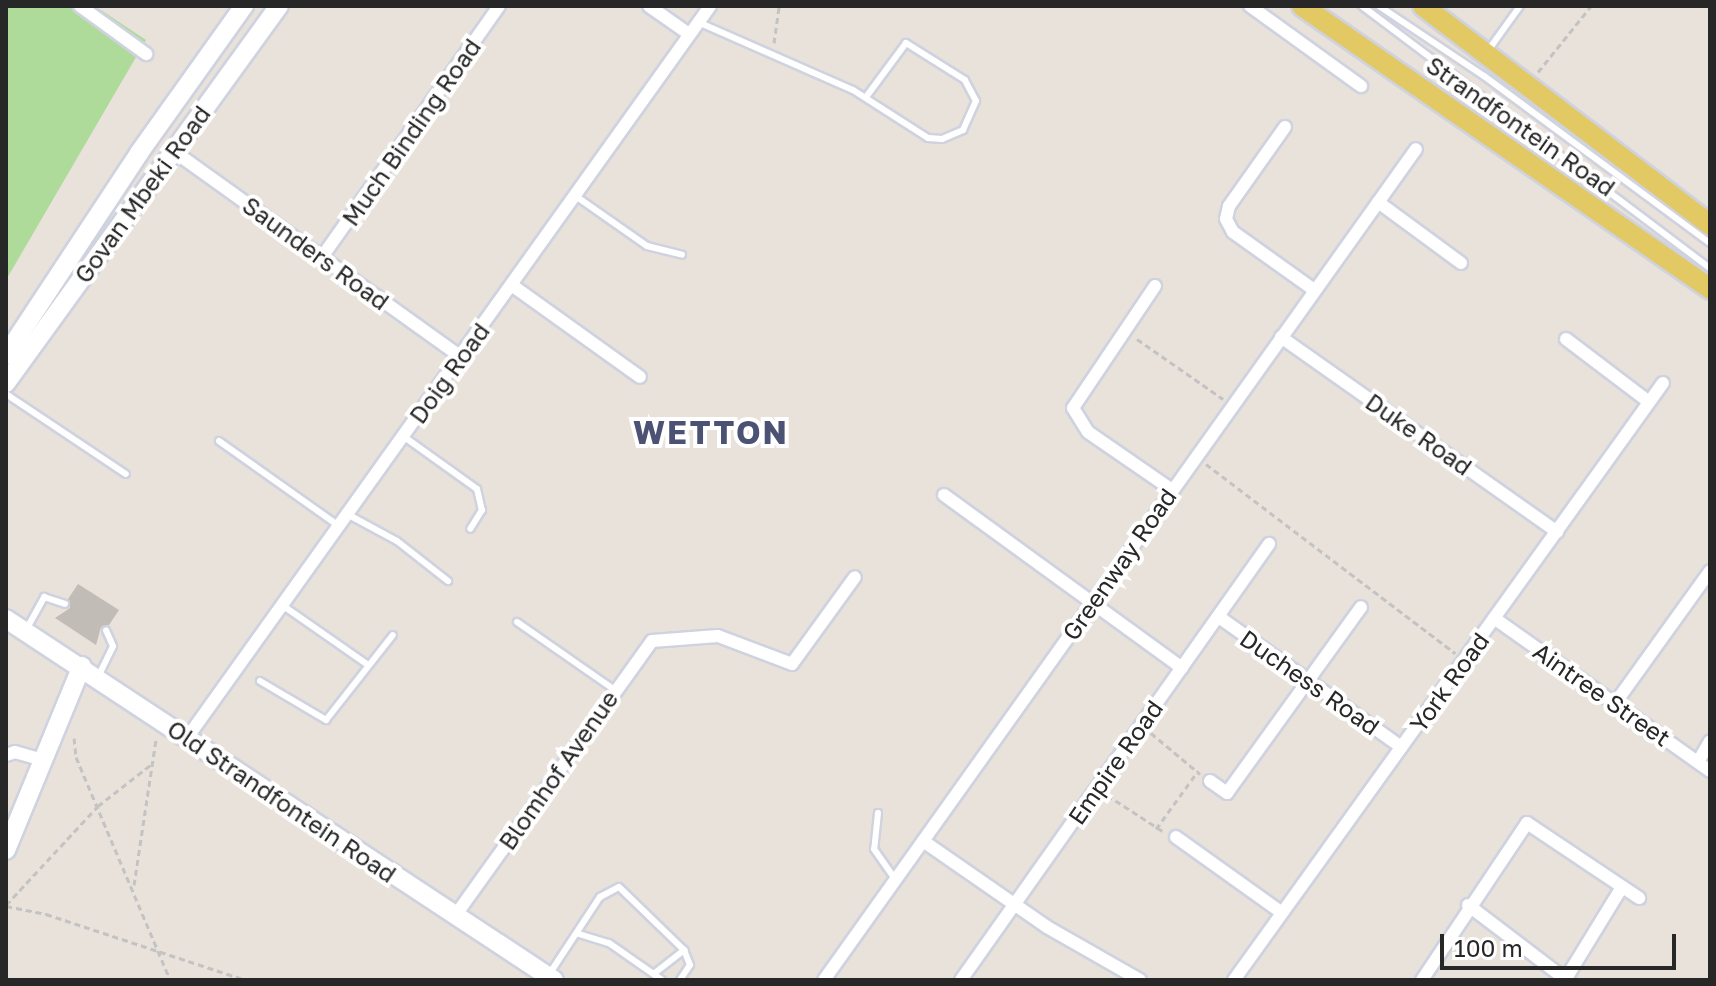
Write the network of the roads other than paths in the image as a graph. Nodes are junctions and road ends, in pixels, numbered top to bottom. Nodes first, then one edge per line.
1 (80, 6) edge
2 (244, 6) edge
3 (279, 6) edge
4 (499, 6) edge
5 (649, 6) edge
6 (710, 6) edge
7 (1250, 6) edge
8 (1302, 6) edge
9 (1362, 6) edge
10 (1379, 6) edge
11 (1423, 6) edge
12 (1517, 7) edge
13 (698, 22) junction
14 (689, 34) junction
15 (1487, 52) junction
16 (146, 54) dead end
17 (1361, 86) dead end
18 (866, 97) junction
19 (1285, 127) dead end
20 (1416, 149) dead end
21 (172, 150) junction
22 (577, 197) junction
23 (1378, 202) junction
24 (1710, 225) edge
25 (1710, 243) edge
26 (682, 255) dead end
27 (322, 257) junction
28 (1461, 263) dead end
29 (1710, 268) edge
30 (513, 286) junction
31 (1155, 286) dead end
32 (1710, 289) edge
33 (1314, 290) junction
34 (1281, 337) junction
35 (1566, 339) dead end
36 (6, 355) edge
37 (460, 356) junction
38 (640, 377) dead end
39 (6, 383) edge
40 (1663, 383) dead end
41 (6, 394) edge
42 (1649, 402) junction
43 (403, 436) junction
44 (219, 441) dead end
45 (126, 474) dead end
46 (1172, 490) junction
47 (944, 495) dead end
48 (347, 514) junction
49 (339, 526) junction
50 (470, 529) dead end
51 (1557, 532) junction
52 (1269, 544) dead end
53 (1710, 571) edge
54 (855, 577) dead end
55 (448, 581) dead end
56 (1091, 603) junction
57 (65, 604) dead end
58 (282, 605) junction
59 (1361, 607) dead end
60 (1219, 617) junction
61 (1494, 618) junction
62 (517, 622) dead end
63 (12, 626) edge
64 (106, 630) dead end
65 (393, 635) dead end
66 (368, 665) junction
67 (82, 666) junction
68 (1182, 668) junction
69 (98, 677) junction
70 (1308, 680) junction
71 (260, 681) dead end
72 (615, 690) junction
73 (1616, 702) junction
74 (187, 738) junction
75 (1710, 741) edge
76 (1401, 747) junction
77 (6, 755) edge
78 (43, 760) junction
79 (1698, 762) junction
80 (1710, 771) edge
81 (1210, 781) road end
82 (878, 813) dead end
83 (1176, 837) dead end
84 (923, 841) junction
85 (6, 850) edge
86 (895, 879) junction
87 (1622, 887) junction
88 (1639, 898) dead end
89 (1015, 904) junction
90 (1468, 905) junction
91 (1282, 913) junction
92 (455, 916) junction
93 (579, 934) junction
94 (684, 950) junction
95 (656, 972) junction
96 (551, 978) edge
97 (662, 980) edge
98 (680, 980) edge
99 (824, 980) edge
100 (961, 980) edge
101 (1140, 980) edge
102 (1234, 980) edge
103 (1422, 980) edge
104 (1565, 980) edge

1 - 16 street
2 - 36 main road, Govan Mbeki Road
3 - 21 main road, Govan Mbeki Road
4 - 27 street, Much Binding Road
5 - 14 street
6 - 13 street, Doig Road
7 - 17 street
8 - 32 main road, Strandfontein Road
9 - 29 lane
10 - 25 lane
11 - 15 main road, Strandfontein Road
12 - 15 lane
13 - 14 street, Doig Road
13 - 18 lane
14 - 22 street, Doig Road
15 - 24 main road, Strandfontein Road
18 - 18 lane
19 - 33 street
20 - 23 street, Greenway Road
21 - 27 street, Saunders Road
21 - 39 main road, Govan Mbeki Road
22 - 26 lane
22 - 30 street, Doig Road
23 - 28 street
23 - 33 street, Greenway Road
27 - 37 street, Saunders Road
30 - 37 street, Doig Road
30 - 38 street
31 - 46 street
33 - 34 street, Greenway Road
34 - 46 street, Greenway Road
34 - 51 street, Duke Road
35 - 42 street
37 - 43 street, Doig Road
40 - 42 street, York Road
41 - 45 lane
42 - 51 street, York Road
43 - 48 street, Doig Road
43 - 50 lane
44 - 49 lane
46 - 56 street, Greenway Road
47 - 56 street
48 - 49 street, Doig Road
48 - 55 lane
49 - 58 street, Doig Road
51 - 61 street, York Road
52 - 60 street, Empire Road
53 - 73 street
54 - 72 street, Blomhof Avenue
56 - 68 street
56 - 84 street, Greenway Road
57 - 63 lane
58 - 66 lane
58 - 74 street, Doig Road
59 - 70 street
60 - 68 street, Empire Road
60 - 70 street, Duchess Road
61 - 73 street, Aintree Street
61 - 76 street, York Road
62 - 72 lane
63 - 67 main road, Old Strandfontein Road
64 - 69 lane
65 - 66 lane
66 - 71 lane
67 - 69 main road, Old Strandfontein Road
67 - 78 main road
68 - 89 street, Empire Road
69 - 74 main road, Old Strandfontein Road
70 - 76 street, Duchess Road
70 - 81 street
72 - 92 street, Blomhof Avenue
73 - 79 street, Aintree Street
74 - 92 main road, Old Strandfontein Road
75 - 79 street
76 - 91 street, York Road
77 - 78 street
78 - 85 main road
79 - 80 street, Aintree Street
82 - 86 lane
83 - 91 street
84 - 86 street, Greenway Road
84 - 89 street
86 - 99 street, Greenway Road
87 - 88 street
87 - 90 street
87 - 104 street
89 - 100 street, Empire Road
89 - 101 street
90 - 103 street
90 - 104 street
91 - 102 street, York Road
92 - 96 main road, Old Strandfontein Road
93 - 94 lane
93 - 95 lane
93 - 96 lane
94 - 95 lane
94 - 98 lane
95 - 97 lane

